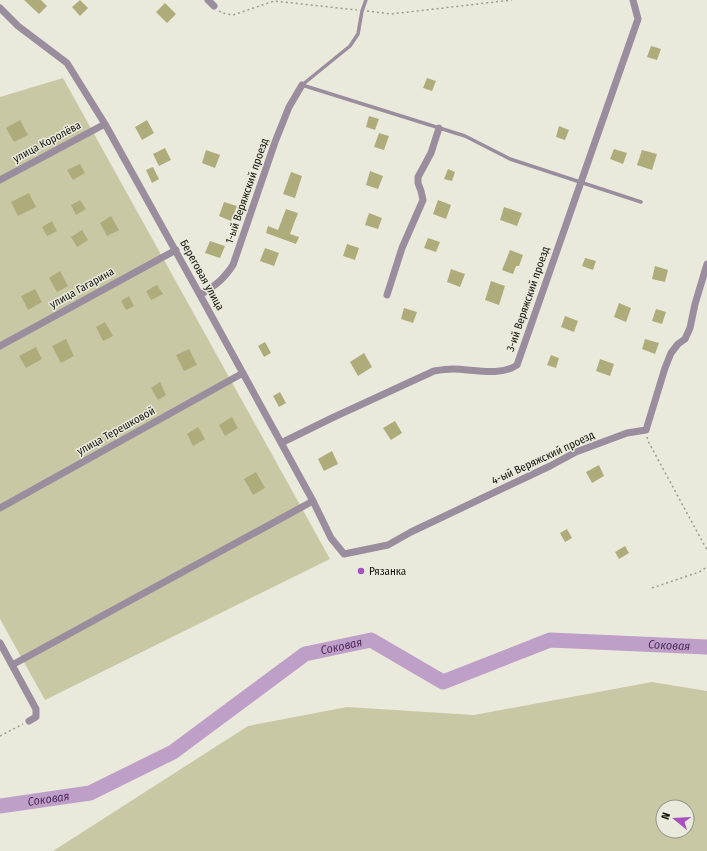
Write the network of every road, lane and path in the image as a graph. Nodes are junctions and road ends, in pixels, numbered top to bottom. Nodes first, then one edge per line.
1 (208, 0) edge
2 (366, 0) edge
3 (633, 0) edge
4 (214, 6) dead end
5 (0, 8) edge
6 (302, 85) junction
7 (105, 124) junction
8 (440, 128) junction
9 (0, 180) edge
10 (580, 182) junction
11 (641, 202) dead end
12 (176, 250) junction
13 (707, 264) edge
14 (200, 294) junction
15 (387, 295) dead end
16 (0, 346) edge
17 (243, 373) junction
18 (646, 430) junction
19 (281, 443) junction
20 (312, 501) junction
21 (0, 508) edge
22 (707, 550) edge
23 (707, 566) edge
24 (652, 588) dead end
25 (0, 643) edge
26 (12, 665) junction
27 (29, 721) joint
28 (0, 736) edge

1 - 4 street
2 - 6 lane
3 - 10 street, 3-ий Веряжский проезд
5 - 7 street, Береговая улица
6 - 8 lane
6 - 14 street, 1-ый Веряжский проезд
7 - 9 street, улица Королёва
7 - 12 street, Береговая улица
8 - 10 lane
8 - 15 street
10 - 11 lane
10 - 19 street, 3-ий Веряжский проезд
12 - 14 street, Береговая улица
12 - 16 street, улица Гагарина
13 - 18 street
14 - 17 street, Береговая улица
17 - 19 street, Береговая улица
17 - 21 street, улица Терешковой
18 - 20 street, 4-ый Веряжский проезд
18 - 22 path
19 - 20 street, Береговая улица
20 - 26 street
23 - 24 path
25 - 26 street
26 - 27 street
27 - 28 path

